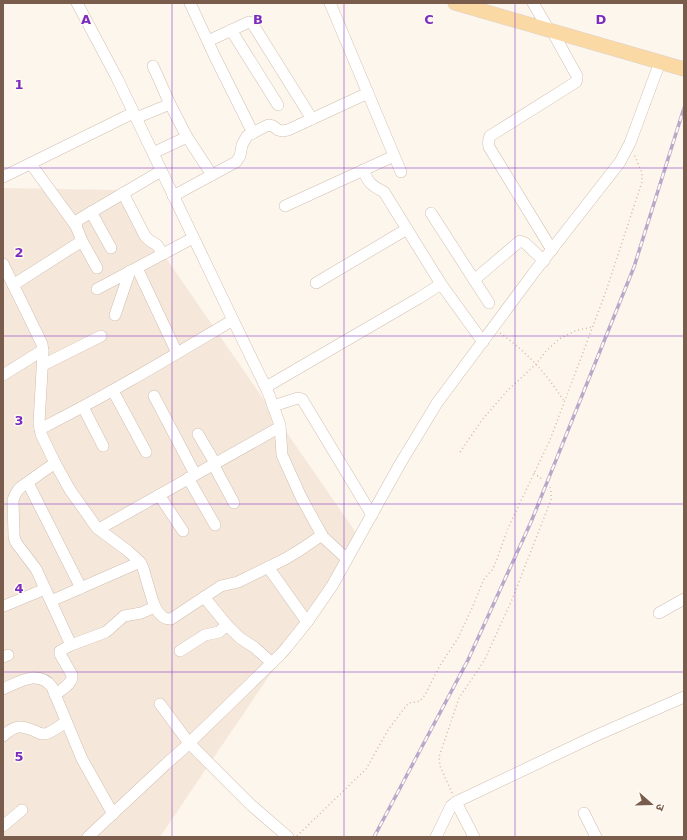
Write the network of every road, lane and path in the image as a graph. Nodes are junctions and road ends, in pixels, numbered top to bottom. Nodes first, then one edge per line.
1 (77, 3) edge
2 (190, 3) edge
3 (330, 3) edge
4 (455, 3) edge
5 (533, 3) edge
6 (231, 30) junction
7 (550, 31) junction
8 (208, 41) junction
9 (660, 62) junction
10 (153, 66) dead end
11 (682, 66) edge
12 (368, 93) junction
13 (170, 104) junction
14 (278, 105) dead end
15 (134, 115) junction
16 (312, 119) junction
17 (253, 133) junction
18 (187, 137) junction
19 (630, 143) junction
20 (152, 153) junction
21 (394, 156) junction
22 (30, 164) junction
23 (363, 170) junction
24 (161, 171) junction
25 (401, 172) dead end
26 (212, 175) junction
27 (3, 177) edge
28 (123, 193) junction
29 (173, 196) junction
30 (286, 206) dead end
31 (91, 212) junction
32 (431, 213) dead end
33 (76, 226) junction
34 (407, 229) junction
35 (193, 238) junction
36 (82, 241) junction
37 (111, 248) dead end
38 (552, 250) junction
39 (163, 254) junction
40 (544, 261) junction
41 (3, 264) edge
42 (97, 268) dead end
43 (134, 269) junction
44 (474, 280) junction
45 (316, 284) dead end
46 (440, 284) junction
47 (13, 285) junction
48 (97, 289) dead end
49 (489, 303) dead end
50 (115, 315) dead end
51 (233, 320) junction
52 (592, 327) junction
53 (493, 328) junction
54 (101, 336) dead end
55 (483, 342) junction
56 (43, 350) junction
57 (178, 353) junction
58 (536, 364) junction
59 (43, 365) junction
60 (3, 375) edge
61 (266, 388) junction
62 (113, 391) junction
63 (154, 396) dead end
64 (564, 401) junction
65 (273, 406) junction
66 (83, 407) junction
67 (280, 427) junction
68 (40, 429) junction
69 (198, 434) dead end
70 (103, 446) dead end
71 (146, 452) dead end
72 (460, 452) dead end
73 (55, 463) junction
74 (214, 464) junction
75 (534, 473) junction
76 (192, 476) junction
77 (543, 480) dead end
78 (28, 483) junction
79 (549, 485) dead end
80 (159, 495) junction
81 (234, 503) dead end
82 (3, 505) edge
83 (13, 512) junction
84 (372, 514) junction
85 (214, 525) dead end
86 (99, 529) junction
87 (183, 531) dead end
88 (322, 535) junction
89 (347, 559) junction
90 (140, 562) junction
91 (268, 567) junction
92 (80, 588) junction
93 (45, 589) junction
94 (204, 597) junction
95 (684, 599) edge
96 (51, 601) junction
97 (4, 606) dead end
98 (155, 607) junction
99 (659, 613) dead end
100 (307, 622) junction
101 (227, 625) junction
102 (71, 645) junction
103 (180, 652) dead end
104 (272, 663) junction
105 (3, 688) edge
106 (55, 695) junction
107 (684, 697) edge
108 (160, 704) dead end
109 (66, 722) junction
110 (3, 736) edge
111 (189, 743) junction
112 (456, 802) junction
113 (22, 810) dead end
114 (584, 813) dead end
115 (112, 814) junction
116 (3, 826) edge
117 (439, 835) edge
118 (88, 837) edge
119 (288, 837) edge
120 (296, 837) edge
121 (474, 837) edge
122 (596, 837) edge

1 - 15 street
2 - 8 street
3 - 12 street
4 - 7 main road
5 - 7 street
6 - 8 street
6 - 14 street
6 - 16 street
7 - 9 main road
7 - 38 street
8 - 17 street
9 - 11 main road
9 - 19 street
10 - 13 street
12 - 16 street
12 - 21 street
13 - 15 street
13 - 18 street
15 - 20 street
15 - 22 street
16 - 17 street
17 - 26 street
18 - 20 street
18 - 26 street
19 - 38 street
19 - 52 path
20 - 24 street
21 - 23 street
21 - 25 street
22 - 27 street
22 - 33 street
23 - 30 street
23 - 34 street
24 - 28 street
24 - 29 street
26 - 29 street
28 - 31 street
28 - 39 street
29 - 35 street
31 - 33 street
31 - 37 street
32 - 44 street
33 - 36 street
34 - 45 street
34 - 46 street
35 - 39 street
35 - 51 street
36 - 42 street
36 - 47 street
38 - 40 street
39 - 43 street
40 - 44 street
40 - 53 street
41 - 47 street
43 - 48 street
43 - 50 street
43 - 57 street
44 - 49 street
46 - 55 street
46 - 61 street
47 - 56 street
51 - 57 street
51 - 61 street
52 - 58 path
52 - 64 path
53 - 55 street
53 - 58 path
54 - 59 street
55 - 84 street
56 - 59 street
56 - 60 street
57 - 62 street
58 - 64 path
58 - 72 path
59 - 68 street
61 - 65 street
62 - 66 street
62 - 71 street
63 - 76 street
64 - 75 path
65 - 67 street
65 - 84 street
66 - 68 street
66 - 70 street
67 - 74 street
67 - 88 street
68 - 73 street
69 - 74 street
73 - 78 street
73 - 86 street
74 - 76 street
74 - 81 street
75 - 77 path
75 - 120 path
76 - 80 street
76 - 85 street
78 - 83 street
78 - 92 street
79 - 112 path
80 - 86 street
80 - 87 street
82 - 83 street
83 - 93 street
84 - 89 street
86 - 90 street
88 - 89 street
88 - 91 street
89 - 100 street
90 - 92 street
90 - 98 street
91 - 94 street
91 - 100 street
92 - 96 street
93 - 96 street
93 - 97 street
94 - 98 street
94 - 101 street
95 - 99 street
96 - 102 street
98 - 102 street
100 - 104 street
101 - 103 street
101 - 104 street
102 - 106 street
104 - 111 street
105 - 106 street
106 - 109 street
107 - 112 street
108 - 111 street
109 - 110 street
109 - 115 street
111 - 115 street
111 - 119 street
112 - 117 street
112 - 121 street
113 - 116 street
114 - 122 street
115 - 118 street

